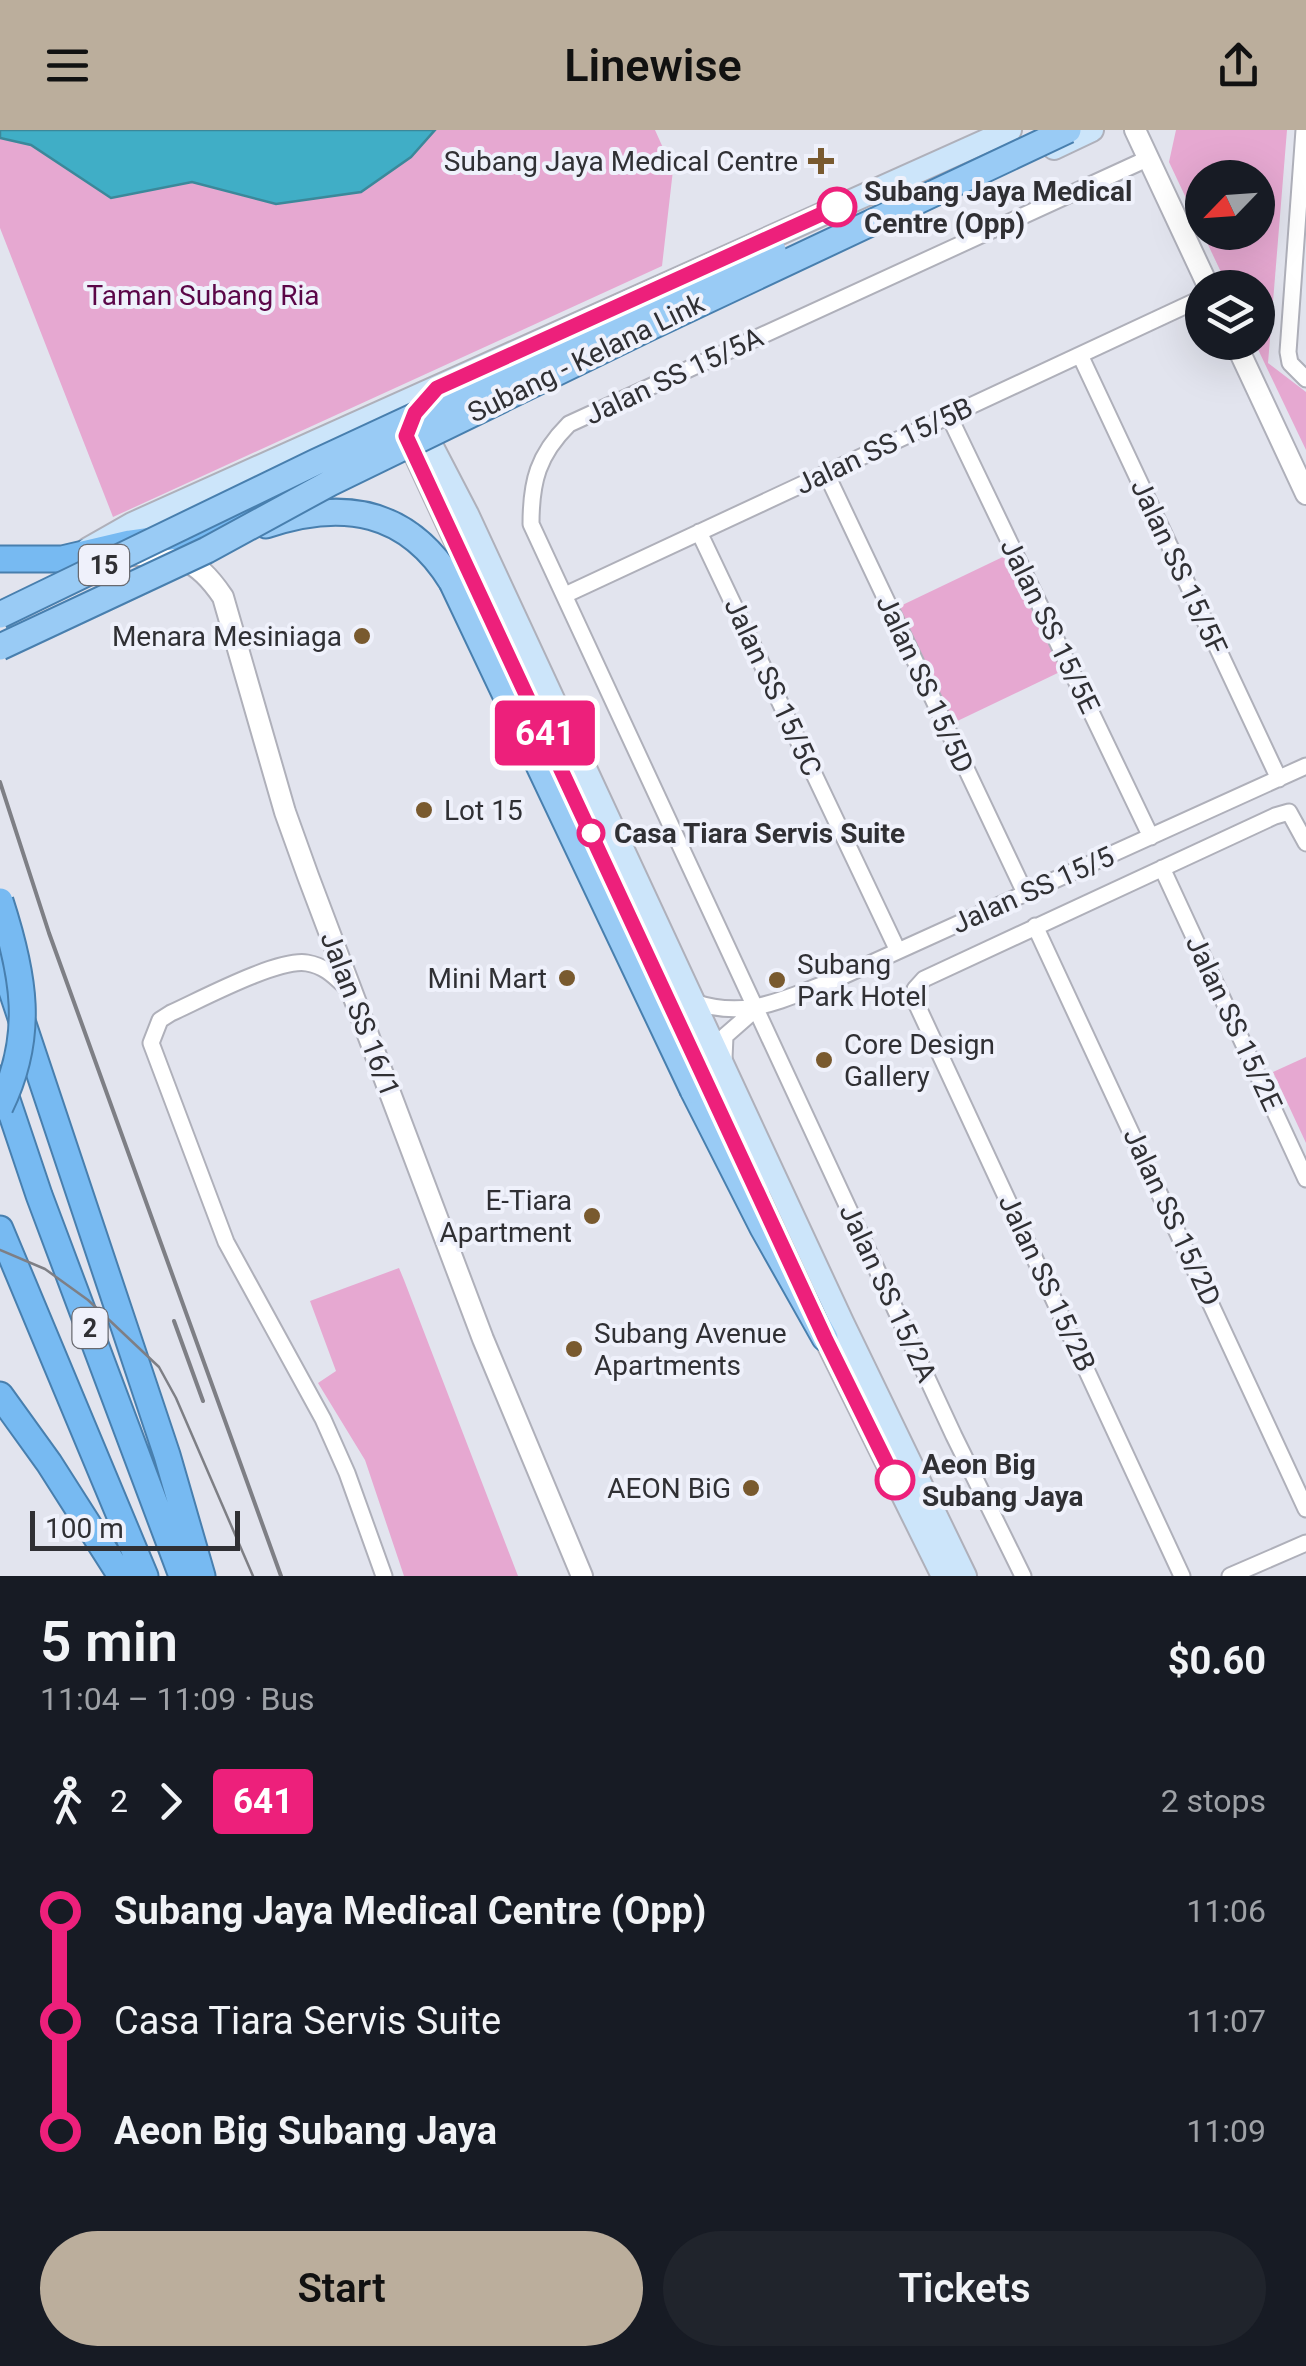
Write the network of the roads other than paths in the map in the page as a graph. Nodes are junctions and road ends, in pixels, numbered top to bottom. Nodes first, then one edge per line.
1 (1011, 130) edge
2 (1068, 130) edge
3 (1079, 130) edge
4 (1092, 130) edge
5 (1304, 130) edge
6 (1142, 140) edge
7 (1030, 143) edge
8 (1201, 270) edge
9 (1185, 306) edge
10 (1080, 355) junction
11 (1243, 360) edge
12 (1306, 379) edge
13 (437, 388) junction
14 (466, 410) junction
15 (949, 416) junction
16 (411, 445) junction
17 (826, 473) junction
18 (454, 489) junction
19 (1306, 494) edge
20 (699, 532) junction
21 (207, 550) junction
22 (76, 555) junction
23 (0, 558) edge
24 (565, 594) junction
25 (484, 602) junction
26 (0, 615) edge
27 (451, 617) dead end
28 (0, 646) edge
29 (1306, 766) edge
30 (1279, 778) junction
31 (1151, 836) junction
32 (1306, 843) edge
33 (1162, 868) junction
34 (1025, 893) junction
35 (0, 901) edge
36 (1036, 926) junction
37 (898, 951) junction
38 (0, 955) edge
39 (350, 991) junction
40 (694, 1002) junction
41 (757, 1008) junction
42 (724, 1064) junction
43 (0, 1079) edge
44 (0, 1106) edge
45 (1306, 1179) edge
46 (0, 1229) edge
47 (825, 1338) junction
48 (0, 1395) edge
49 (1306, 1509) edge
50 (1306, 1543) edge
51 (121, 1576) edge
52 (146, 1576) edge
53 (182, 1576) edge
54 (202, 1576) edge
55 (384, 1576) edge
56 (582, 1576) edge
57 (943, 1576) edge
58 (965, 1576) edge
59 (1023, 1576) edge
60 (1182, 1576) edge
61 (1230, 1576) edge

1 - 7 main road
1 - 13 main road
2 - 21 main road, Subang - Kelana Link / 15, bridge
3 - 7 main road
4 - 7 main road
5 - 12 street
6 - 8 street
6 - 24 street, Jalan SS 15/5A
7 - 14 main road
7 - 26 main road, 15, bridge
9 - 10 street, Jalan SS 15/5B
10 - 15 street, Jalan SS 15/5B
10 - 30 street, Jalan SS 15/5F
11 - 19 street
13 - 16 main road
13 - 22 main road
14 - 16 main road
14 - 18 main road
15 - 17 street, Jalan SS 15/5B
15 - 31 street, Jalan SS 15/5E
16 - 18 main road
16 - 22 highway
16 - 25 main road
17 - 20 street, Jalan SS 15/5B
17 - 34 street, Jalan SS 15/5D
18 - 40 main road
20 - 24 street, Jalan SS 15/5B
20 - 37 street, Jalan SS 15/5C
21 - 28 main road, Subang - Kelana Link / 15, bridge
21 - 47 main road, bridge
22 - 23 highway
22 - 39 street, Jalan SS 16/1
24 - 41 street, Jalan SS 15/5A
25 - 27 main road
25 - 47 main road
29 - 30 street, Jalan SS 15/5
30 - 31 street, Jalan SS 15/5
31 - 34 street, Jalan SS 15/5
32 - 33 street
33 - 36 street
33 - 45 street, Jalan SS 15/2E
34 - 37 street, Jalan SS 15/5
35 - 44 highway, bridge
36 - 49 street, Jalan SS 15/2D
36 - 60 street, Jalan SS 15/2B
37 - 41 street, Jalan SS 15/5
38 - 54 highway
39 - 55 street
39 - 56 street, Jalan SS 16/1
40 - 41 street, Jalan SS 15/5
40 - 42 main road
41 - 42 street, Jalan SS 15/5
41 - 59 street, Jalan SS 15/2A
42 - 58 main road
43 - 53 highway, 2
46 - 52 highway, 2
47 - 57 main road
48 - 51 highway
50 - 61 street

